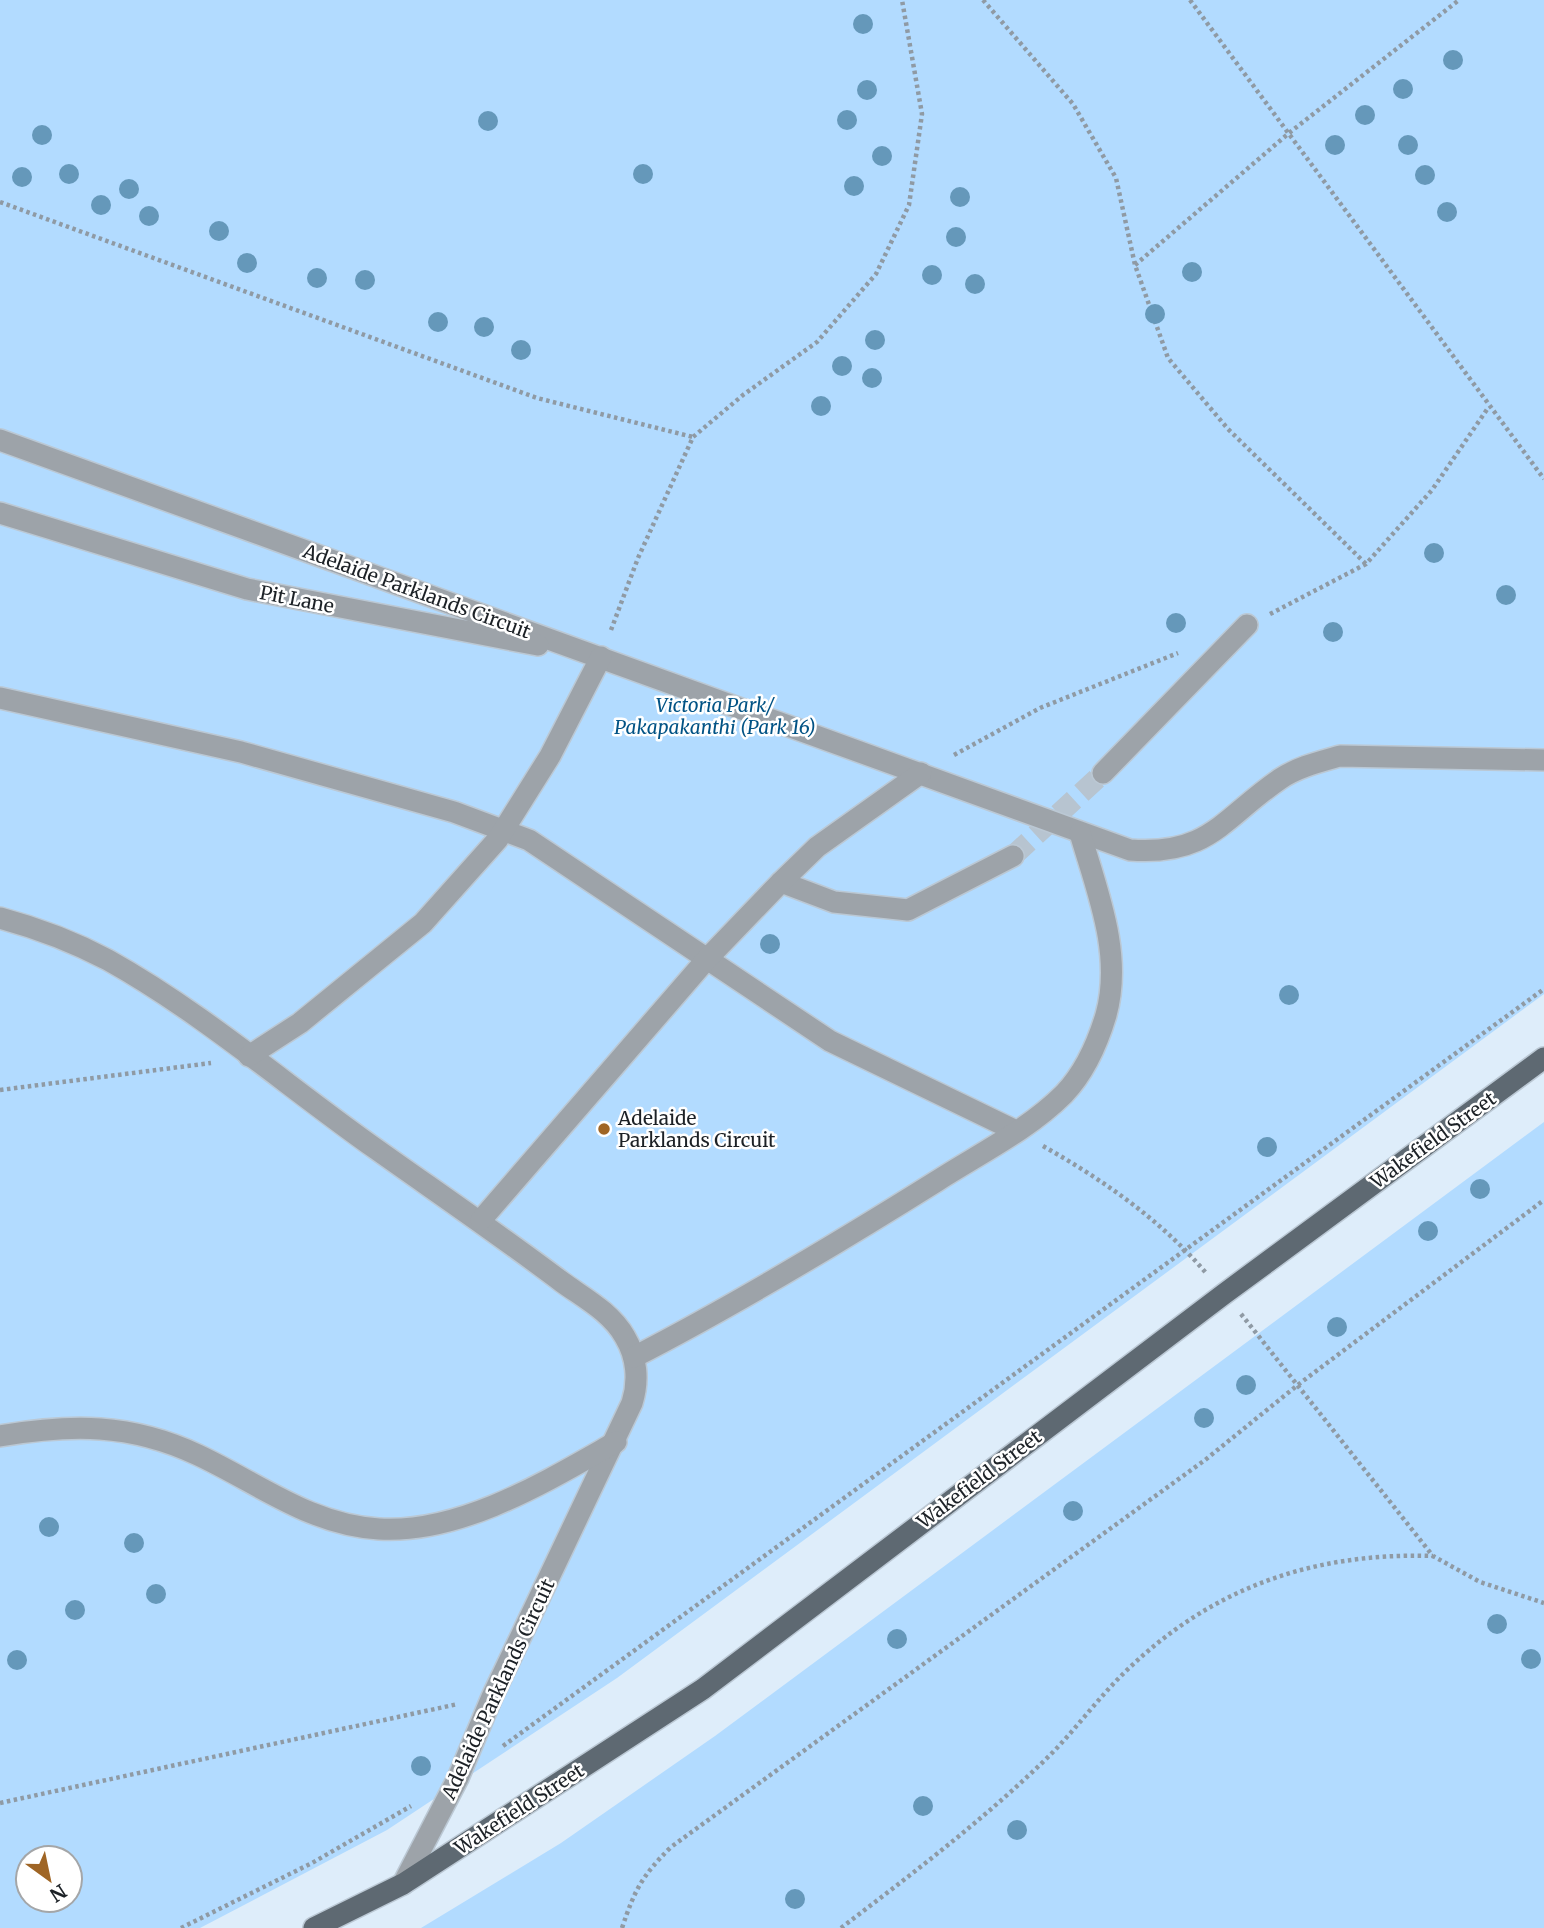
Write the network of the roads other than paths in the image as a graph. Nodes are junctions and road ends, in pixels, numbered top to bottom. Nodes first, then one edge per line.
1 (0, 440) edge
2 (0, 513) edge
3 (1247, 625) dead end
4 (601, 657) junction
5 (0, 698) edge
6 (1544, 760) edge
7 (920, 773) junction
8 (1103, 773) tunnel mouth
9 (503, 831) junction
10 (1080, 834) junction
11 (1013, 856) tunnel mouth
12 (781, 882) junction
13 (0, 918) edge
14 (706, 960) junction
15 (249, 1056) junction
16 (1544, 1058) edge
17 (1016, 1131) junction
18 (481, 1220) junction
19 (634, 1357) junction
20 (0, 1436) edge
21 (616, 1442) junction
22 (403, 1884) junction
23 (314, 1928) edge

1 - 4 lane, Adelaide Parklands Circuit
2 - 4 lane, Pit Lane
3 - 8 lane
4 - 7 lane, Adelaide Parklands Circuit
4 - 9 lane
5 - 9 lane
6 - 10 lane, Adelaide Parklands Circuit
7 - 10 lane, Adelaide Parklands Circuit
7 - 12 lane
9 - 14 lane
9 - 15 lane
10 - 17 lane
11 - 12 lane
12 - 14 lane
13 - 15 lane, Adelaide Parklands Circuit
14 - 17 lane
14 - 18 lane
15 - 18 lane, Adelaide Parklands Circuit
16 - 22 main road, Wakefield Street
17 - 19 lane
18 - 19 lane, Adelaide Parklands Circuit
19 - 21 lane, Adelaide Parklands Circuit
20 - 21 lane
21 - 22 lane, Adelaide Parklands Circuit
22 - 23 main road, Wakefield Street

